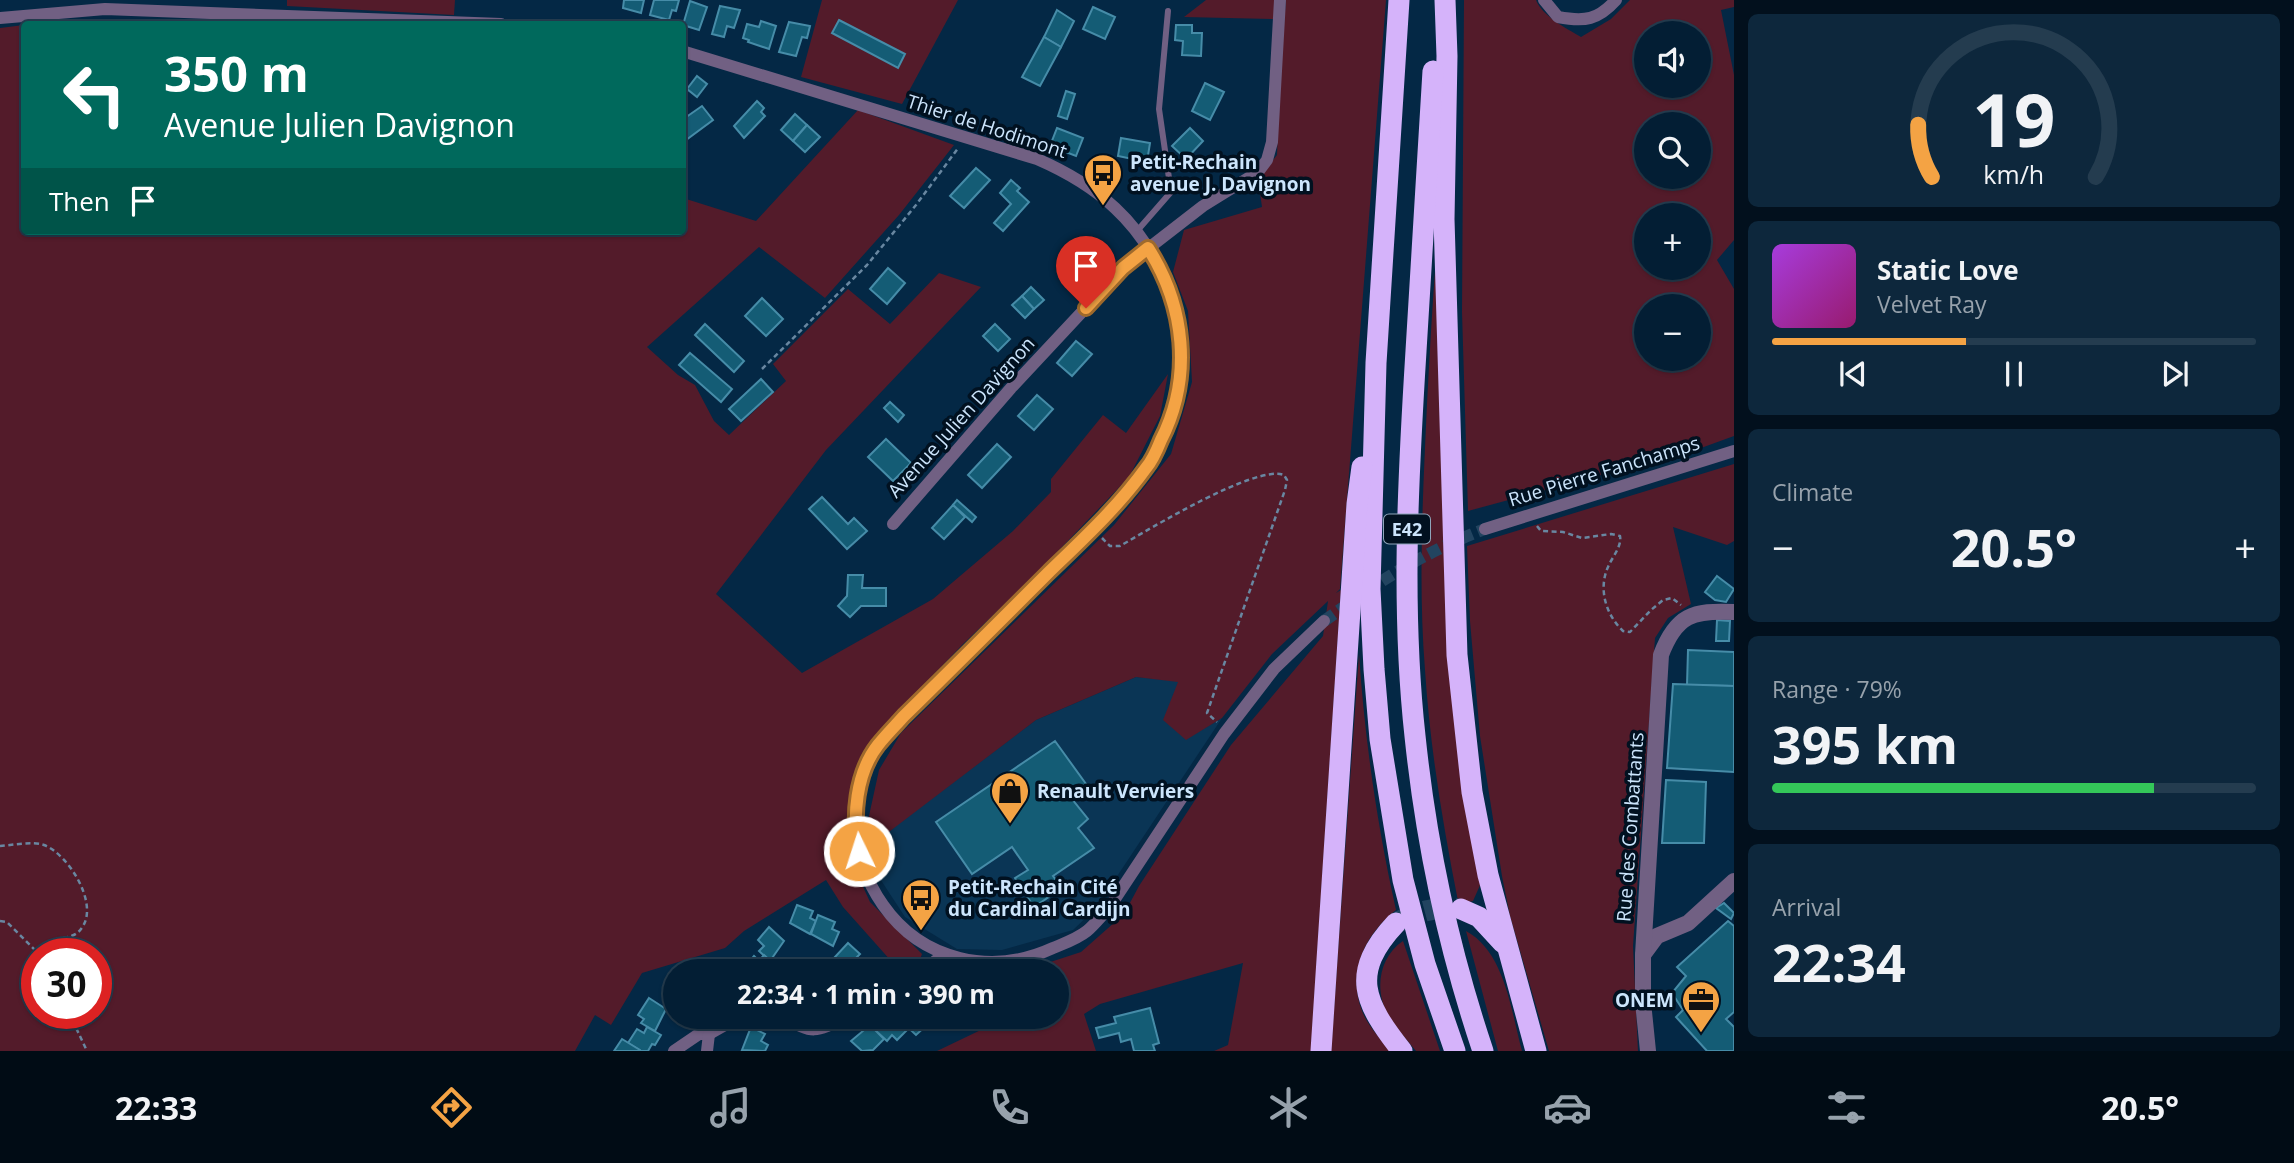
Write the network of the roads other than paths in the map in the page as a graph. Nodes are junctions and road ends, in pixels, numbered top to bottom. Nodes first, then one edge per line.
1 (1280, 0) edge
2 (1399, 0) edge
3 (1438, 0) edge
4 (1446, 0) edge
5 (1544, 0) edge
6 (1616, 0) edge
7 (1168, 11) dead end
8 (0, 18) edge
9 (422, 21) edge
10 (686, 52) edge
11 (1137, 231) junction
12 (1148, 248) junction
13 (1376, 363) junction
14 (1734, 451) edge
15 (893, 524) dead end
16 (1485, 529) tunnel mouth
17 (1734, 612) edge
18 (1324, 621) tunnel mouth
19 (1734, 881) edge
20 (1646, 905) junction
21 (1461, 909) tunnel mouth
22 (1396, 923) tunnel mouth
23 (1672, 929) junction
24 (1507, 948) junction
25 (944, 954) junction
26 (1643, 955) junction
27 (938, 959) edge
28 (718, 1029) edge
29 (709, 1034) junction
30 (674, 1051) edge
31 (707, 1051) edge
32 (1321, 1051) edge
33 (1402, 1051) edge
34 (1455, 1051) edge
35 (1483, 1051) edge
36 (1536, 1051) edge
37 (1648, 1051) edge

1 - 12 street, Avenue Julien Davignon
2 - 13 highway, E42
3 - 35 highway, E42
4 - 24 highway
5 - 6 street
7 - 11 lane
8 - 9 street
10 - 11 street, Thier de Hodimont
11 - 12 street, Thier de Hodimont
12 - 15 street, Avenue Julien Davignon
12 - 25 street, Thier de Hodimont
13 - 32 highway
13 - 34 highway, E42
14 - 16 street, Rue Pierre Fanchamps
17 - 20 street, Rue des Combattants
18 - 25 street, Thier de Hodimont
19 - 23 street
20 - 23 street
20 - 26 street, Rue des Combattants
21 - 24 highway
22 - 33 highway
23 - 26 street
24 - 36 highway
25 - 27 street
26 - 37 street, Rue des Combattants
28 - 29 street
29 - 30 street
29 - 31 street

